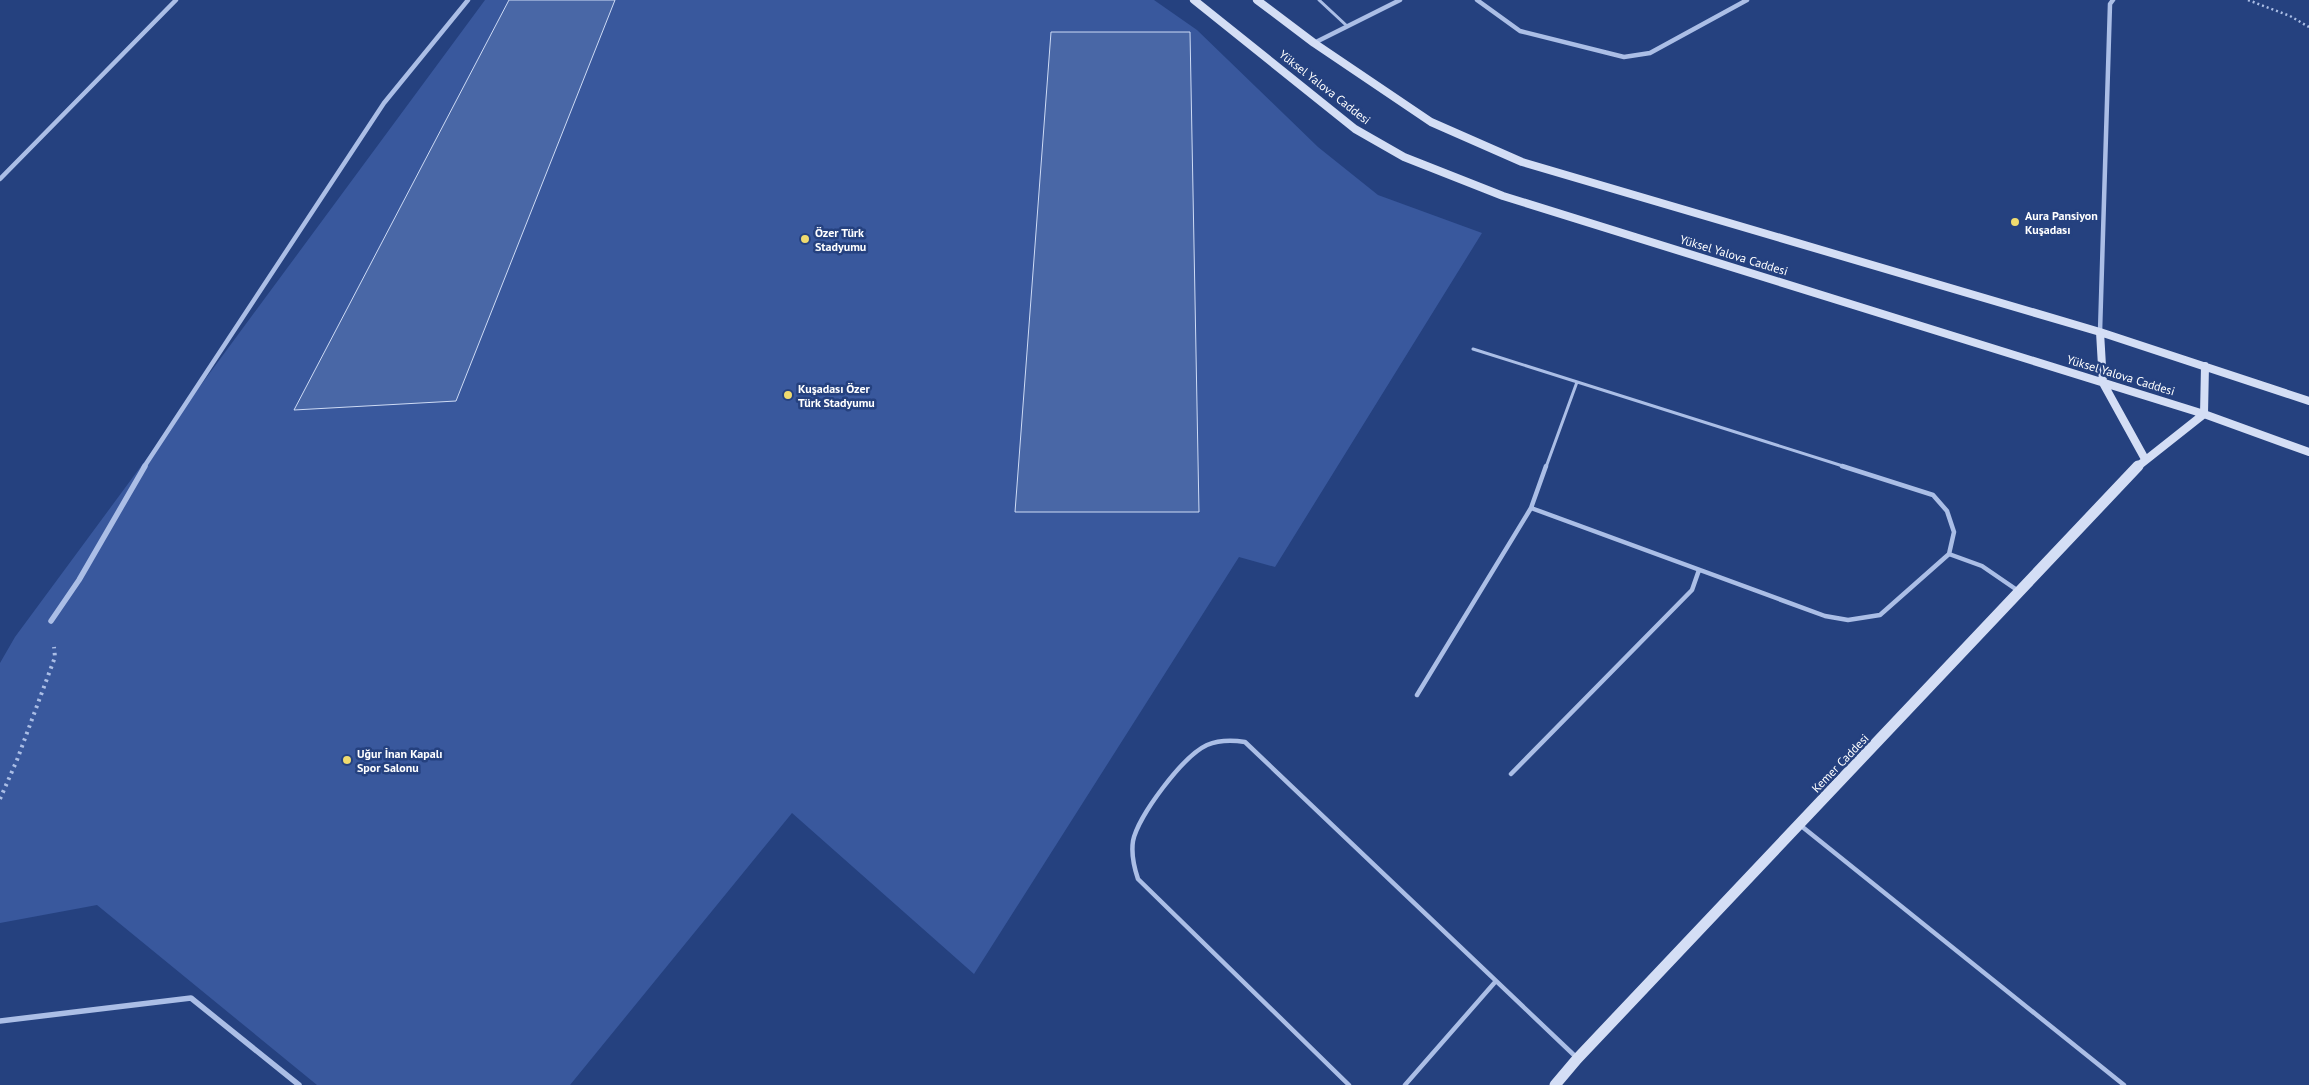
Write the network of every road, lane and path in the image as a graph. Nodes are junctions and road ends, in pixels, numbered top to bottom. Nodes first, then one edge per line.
1 (176, 0) edge
2 (468, 0) edge
3 (1194, 0) edge
4 (1257, 0) edge
5 (1319, 0) edge
6 (1400, 0) edge
7 (1477, 0) edge
8 (1747, 0) edge
9 (2113, 0) edge
10 (2248, 0) edge
11 (1347, 26) junction
12 (2309, 27) edge
13 (1314, 43) junction
14 (0, 179) edge
15 (2100, 332) junction
16 (1473, 349) dead end
17 (2205, 366) junction
18 (1577, 382) junction
19 (2103, 383) junction
20 (2309, 401) edge
21 (2204, 414) junction
22 (2309, 452) edge
23 (2145, 460) junction
24 (1531, 508) junction
25 (1949, 554) junction
26 (1699, 570) junction
27 (2021, 592) junction
28 (51, 621) joint
29 (1417, 695) dead end
30 (1511, 774) dead end
31 (0, 799) edge
32 (1800, 825) junction
33 (1496, 981) junction
34 (0, 1021) edge
35 (1577, 1059) junction
36 (299, 1085) edge
37 (1349, 1085) edge
38 (1405, 1085) edge
39 (1555, 1085) edge
40 (2124, 1085) edge

1 - 14 street
2 - 28 street
3 - 19 main road, Yüksel Yalova Caddesi
4 - 13 main road
5 - 11 lane
6 - 11 street
7 - 8 street
9 - 15 street
10 - 12 path
11 - 13 street
13 - 15 main road
15 - 17 main road
15 - 19 main road
16 - 18 lane
17 - 20 main road
17 - 21 main road
18 - 24 lane
18 - 25 lane
19 - 21 main road, Yüksel Yalova Caddesi
19 - 23 main road
21 - 22 main road, Yüksel Yalova Caddesi
21 - 23 main road, Kemer Caddesi
23 - 27 main road, Kemer Caddesi
24 - 26 lane
24 - 29 lane
25 - 26 lane
25 - 27 lane
26 - 30 lane
27 - 32 main road, Kemer Caddesi
28 - 31 path
32 - 35 main road, Kemer Caddesi
32 - 40 lane
33 - 35 lane
33 - 37 lane
33 - 38 lane
34 - 36 street
35 - 39 main road, Kemer Caddesi

